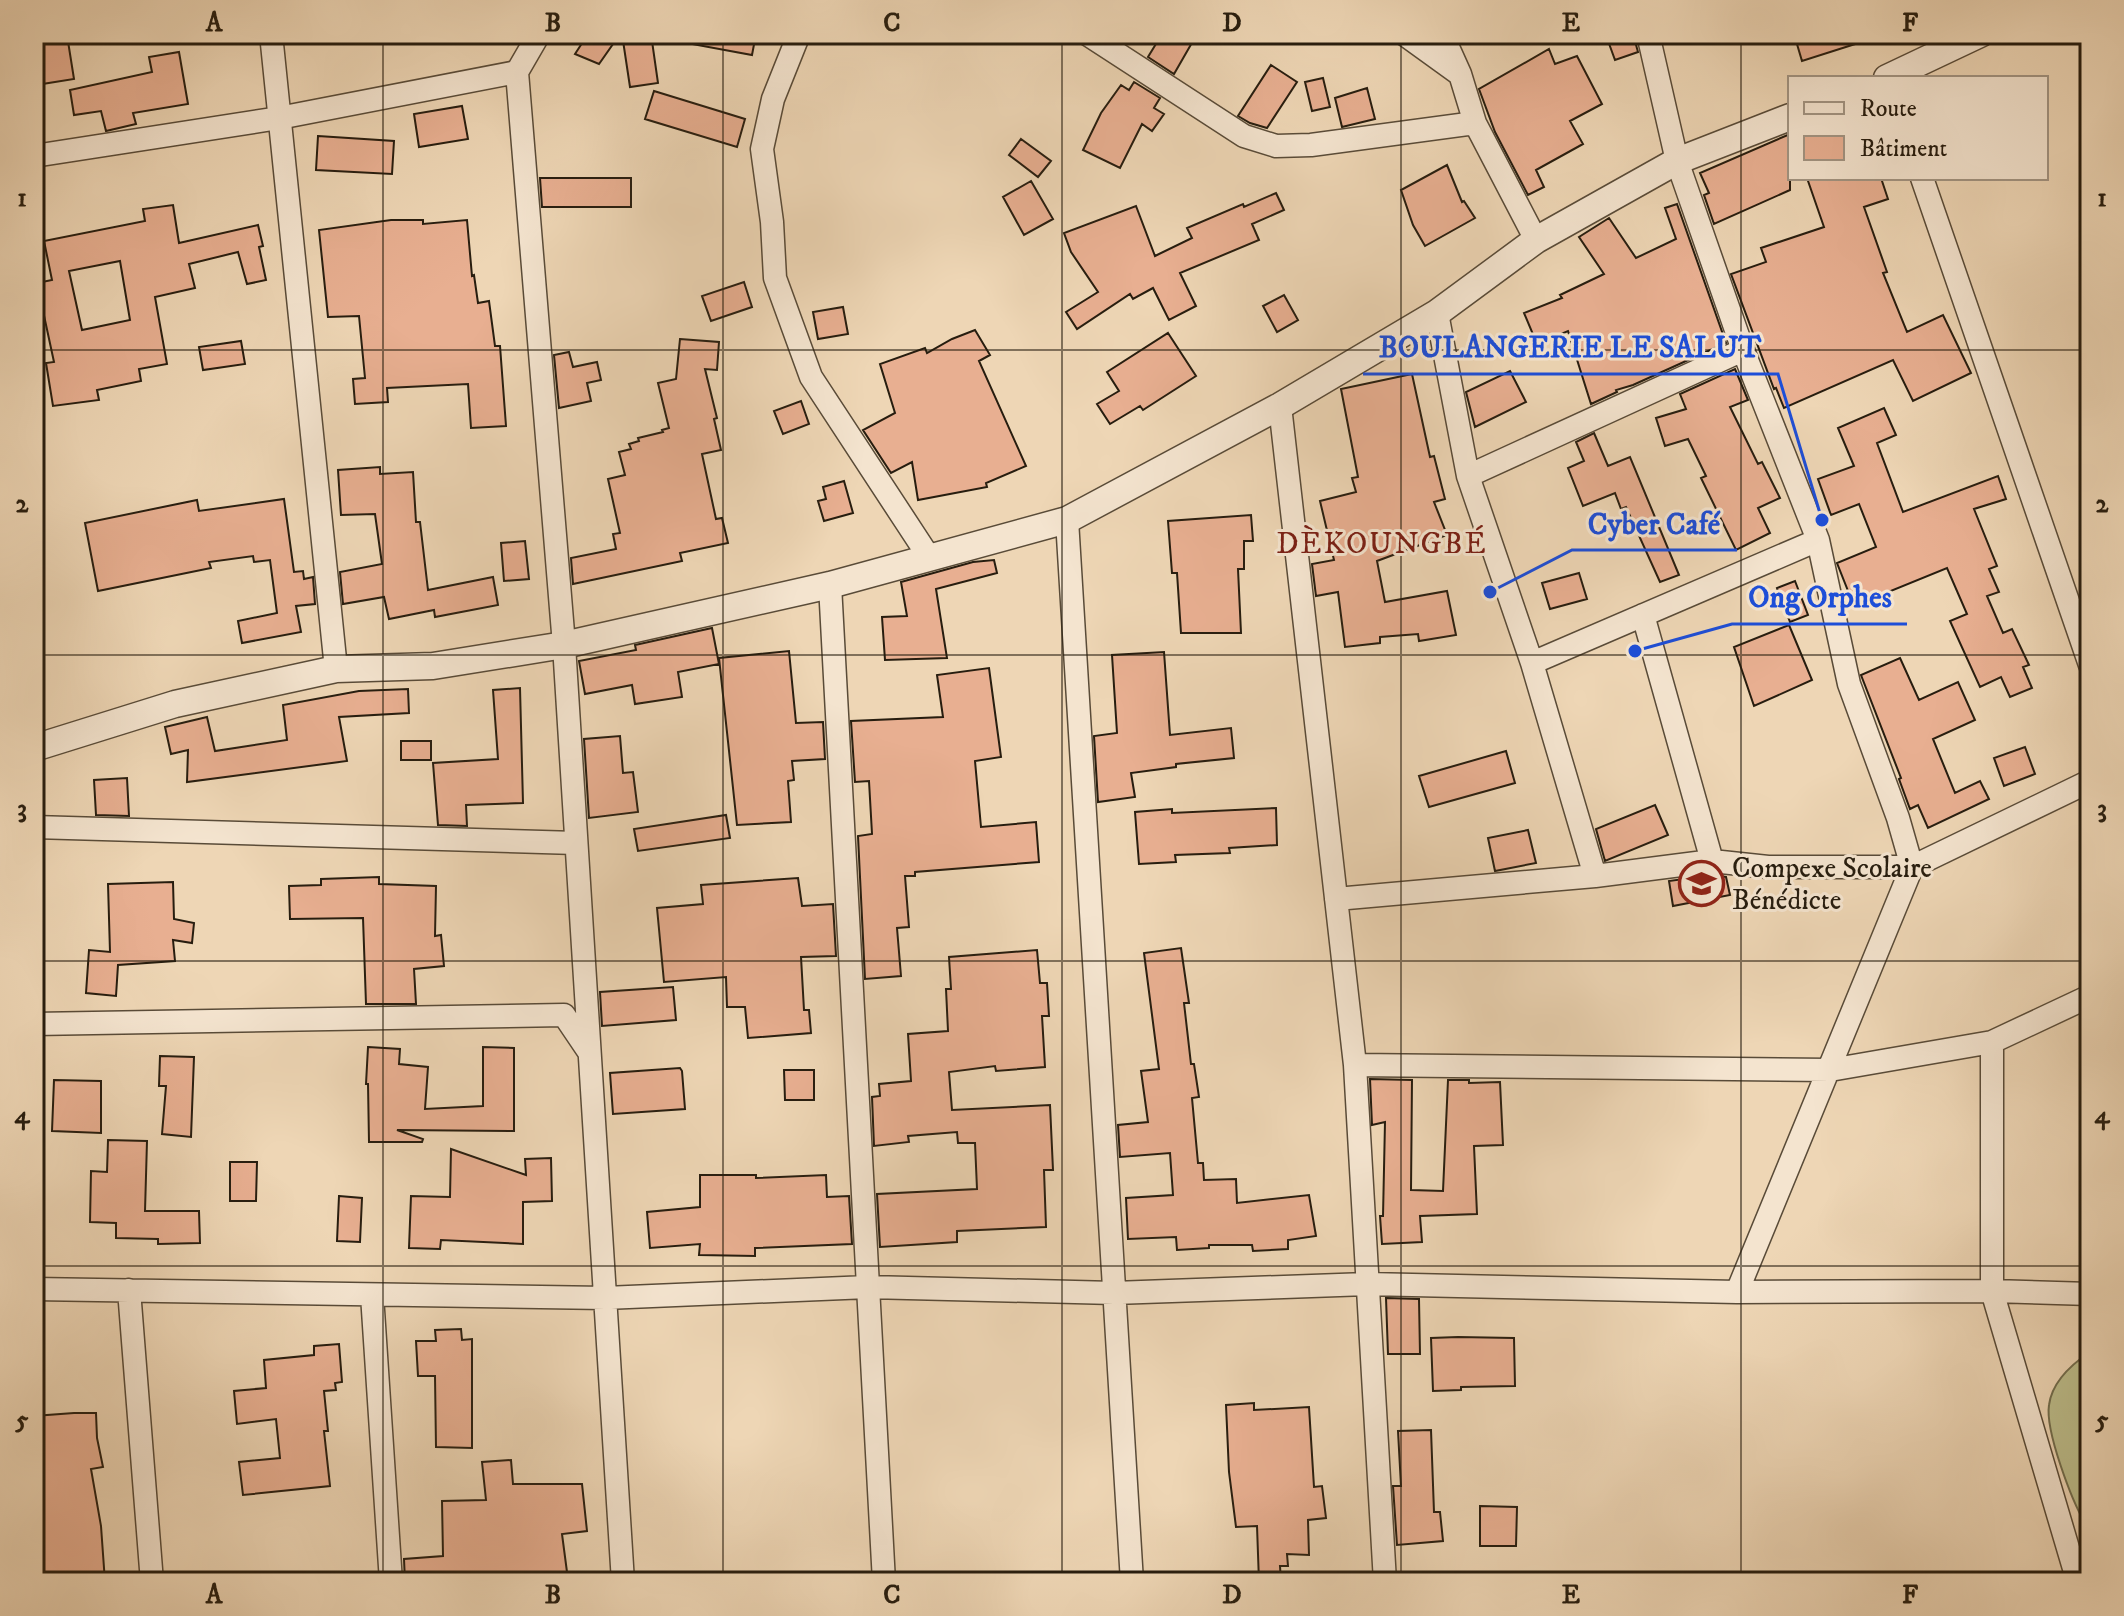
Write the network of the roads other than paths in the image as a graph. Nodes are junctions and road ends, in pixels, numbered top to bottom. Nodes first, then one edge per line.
1 (271, 34) edge
2 (539, 34) edge
3 (799, 34) edge
4 (1087, 34) edge
5 (1404, 34) edge
6 (1442, 34) edge
7 (1648, 34) edge
8 (1980, 34) edge
9 (517, 72) junction
10 (1460, 74) junction
11 (1892, 76) edge
12 (279, 118) junction
13 (1788, 118) edge
14 (1475, 123) junction
15 (34, 156) edge
16 (1677, 161) junction
17 (1923, 180) edge
18 (1536, 240) junction
19 (1437, 313) junction
20 (1743, 350) junction
21 (1280, 406) junction
22 (1468, 476) junction
23 (1067, 520) junction
24 (1818, 540) junction
25 (929, 557) junction
26 (830, 585) junction
27 (1643, 615) junction
28 (564, 645) junction
29 (1532, 663) junction
30 (2090, 665) edge
31 (336, 669) junction
32 (34, 748) edge
33 (2090, 781) edge
34 (34, 827) edge
35 (576, 843) junction
36 (1712, 861) junction
37 (1912, 867) junction
38 (1595, 876) junction
39 (1336, 899) junction
40 (2090, 996) edge
41 (34, 1024) edge
42 (1992, 1042) junction
43 (590, 1052) junction
44 (1355, 1065) junction
45 (1830, 1070) junction
46 (1367, 1284) junction
47 (868, 1287) junction
48 (34, 1289) edge
49 (129, 1290) junction
50 (1992, 1291) junction
51 (1737, 1292) junction
52 (1114, 1293) junction
53 (2090, 1294) edge
54 (372, 1295) junction
55 (605, 1298) junction
56 (152, 1582) edge
57 (391, 1582) edge
58 (623, 1582) edge
59 (884, 1582) edge
60 (1132, 1582) edge
61 (1385, 1582) edge
62 (2078, 1582) edge

1 - 12 street
2 - 9 street
3 - 25 street
4 - 14 street
5 - 10 street
6 - 10 street
7 - 16 street
8 - 11 street
9 - 12 street
9 - 28 street
10 - 14 street
12 - 15 street
12 - 31 street
13 - 16 street
14 - 18 street
16 - 18 street
16 - 20 street
17 - 30 street
18 - 19 street
19 - 21 street
19 - 22 street
20 - 22 street
20 - 24 street
21 - 23 street
21 - 39 street
22 - 29 street
23 - 25 street
23 - 52 street
24 - 27 street
24 - 37 street
25 - 26 street
26 - 28 street
26 - 47 street
27 - 29 street
27 - 36 street
28 - 31 street
28 - 35 street
29 - 38 street
31 - 32 street
33 - 37 street
34 - 35 street
35 - 43 street
36 - 37 street
36 - 38 street
37 - 45 street
38 - 39 street
39 - 44 street
40 - 42 street
41 - 43 street
42 - 45 street
42 - 50 street
43 - 55 street
44 - 45 street
44 - 46 street
45 - 51 street
46 - 51 street
46 - 52 street
46 - 61 street
47 - 52 street
47 - 55 street
47 - 59 street
48 - 49 street
49 - 54 street
49 - 56 street
50 - 51 street
50 - 53 street
50 - 62 street
52 - 60 street
54 - 55 street
54 - 57 street
55 - 58 street

